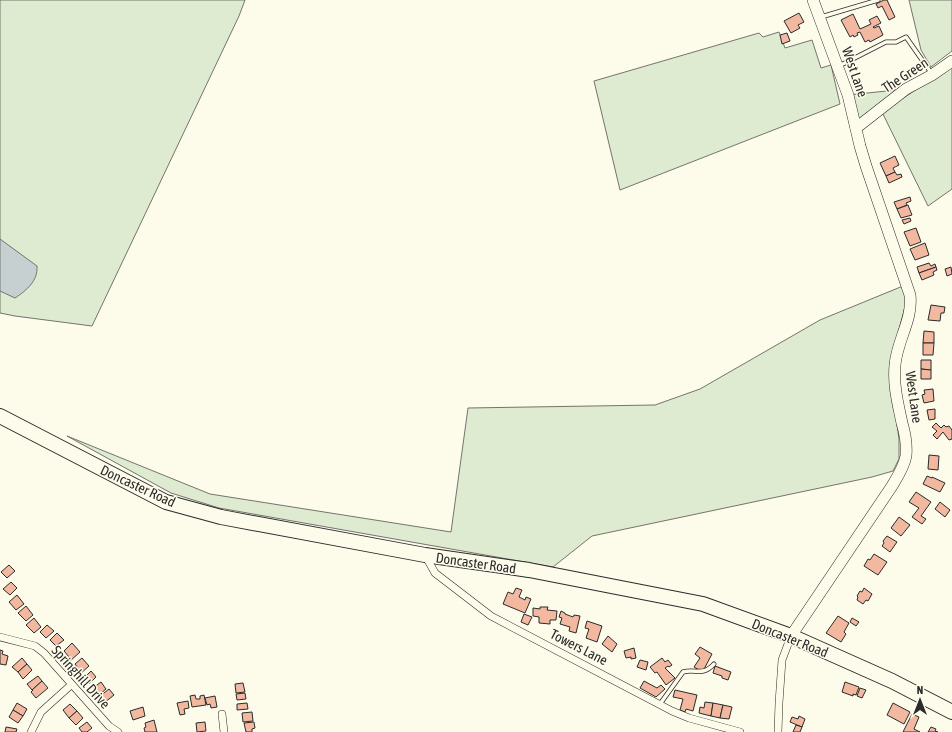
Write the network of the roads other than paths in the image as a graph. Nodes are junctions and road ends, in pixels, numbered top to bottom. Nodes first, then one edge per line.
1 (813, 0) edge
2 (878, 0) edge
3 (820, 18) junction
4 (952, 61) edge
5 (839, 66) junction
6 (932, 75) junction
7 (856, 128) junction
8 (0, 416) edge
9 (425, 555) junction
10 (791, 636) junction
11 (0, 637) edge
12 (714, 664) dead end
13 (71, 685) junction
14 (660, 704) junction
15 (952, 712) edge
16 (222, 714) dead end
17 (31, 732) edge
18 (118, 732) edge
19 (224, 732) edge
20 (233, 732) edge
21 (740, 732) edge
22 (778, 732) edge

1 - 3 street, West Lane
2 - 3 lane
3 - 5 street, West Lane
4 - 6 street, The Green
5 - 6 lane
5 - 7 street, West Lane
6 - 7 street, The Green
7 - 10 street, West Lane
8 - 9 highway, Doncaster Road
9 - 10 highway, Doncaster Road
9 - 14 street, Towers Lane
10 - 15 highway, Doncaster Road
10 - 22 street, West Lane
11 - 13 street, Springhill Drive
12 - 14 lane
13 - 17 street
13 - 18 street, Springhill Drive
14 - 21 street, Towers Lane
16 - 19 street
19 - 20 street

